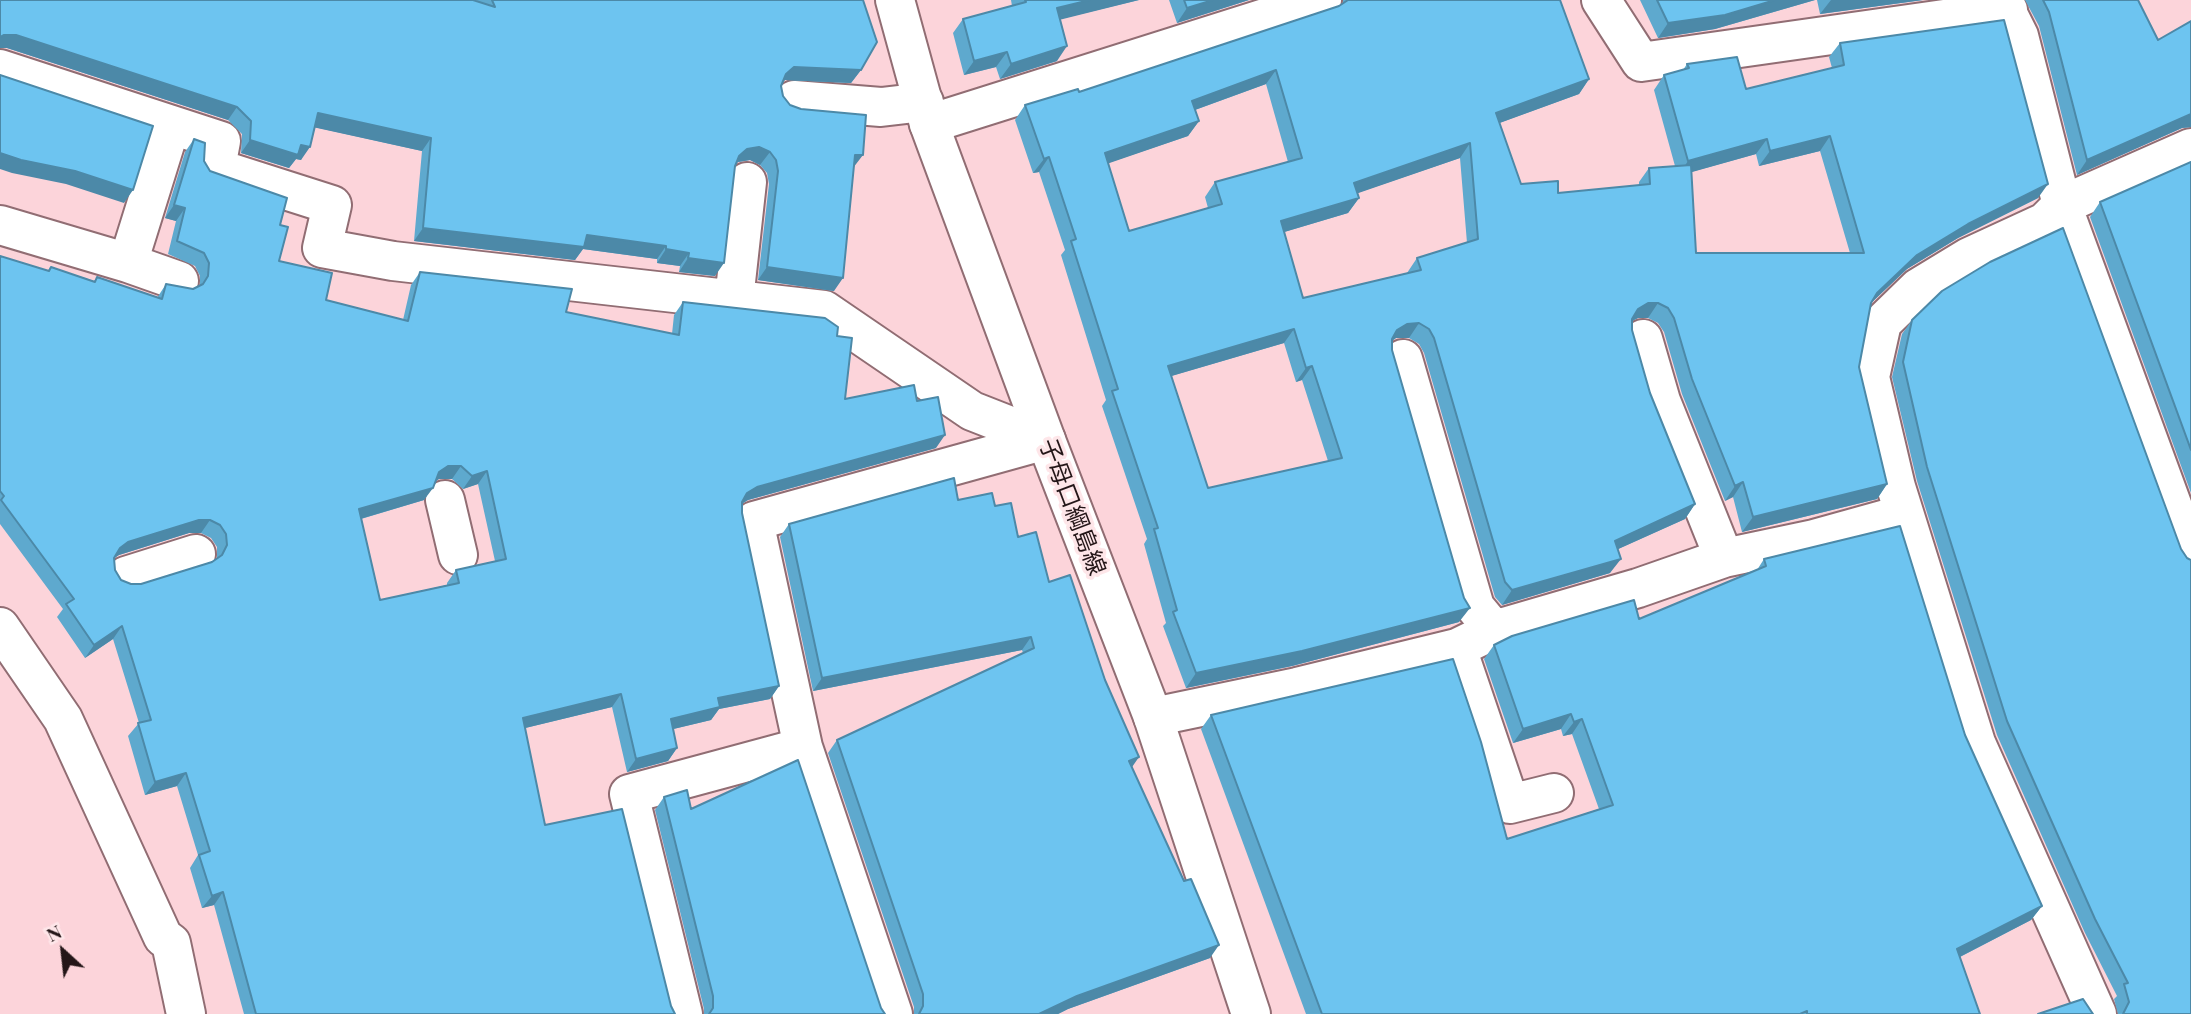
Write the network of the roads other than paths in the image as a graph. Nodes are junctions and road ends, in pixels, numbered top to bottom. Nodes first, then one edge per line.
1 (895, 0) edge
2 (1322, 0) edge
3 (1601, 0) edge
4 (2004, 5) edge
5 (0, 69) edge
6 (794, 100) dead end
7 (927, 113) junction
8 (171, 125) junction
9 (2191, 148) edge
10 (747, 182) dead end
11 (2062, 205) junction
12 (0, 225) edge
13 (128, 263) junction
14 (179, 281) dead end
15 (734, 300) junction
16 (1643, 339) dead end
17 (1403, 359) dead end
18 (1045, 440) junction
19 (445, 500) dead end
20 (2182, 503) edge
21 (1905, 514) junction
22 (195, 554) dead end
23 (458, 555) dead end
24 (2191, 556) edge
25 (1724, 558) junction
26 (126, 576) dead end
27 (0, 627) edge
28 (1494, 629) junction
29 (1457, 648) junction
30 (1153, 717) junction
31 (803, 747) junction
32 (1555, 793) dead end
33 (186, 1014) edge
34 (683, 1014) edge
35 (893, 1014) edge
36 (1251, 1014) edge
37 (2097, 1014) edge

1 - 7 street, 子母口綱島線
2 - 7 street
3 - 4 street
4 - 11 street
5 - 8 street
6 - 7 street
7 - 18 street, 子母口綱島線
8 - 13 street
8 - 15 street
9 - 11 street
10 - 15 street
11 - 20 street
11 - 21 street
12 - 13 street
13 - 14 street
15 - 18 street
16 - 25 street
17 - 28 street
18 - 30 street, 子母口綱島線
18 - 31 street
19 - 23 street
20 - 24 street
21 - 25 street
21 - 37 street
22 - 26 street
25 - 28 street
27 - 33 street
28 - 29 street
29 - 30 street
29 - 32 street
30 - 36 street, 子母口綱島線
31 - 34 street
31 - 35 street

